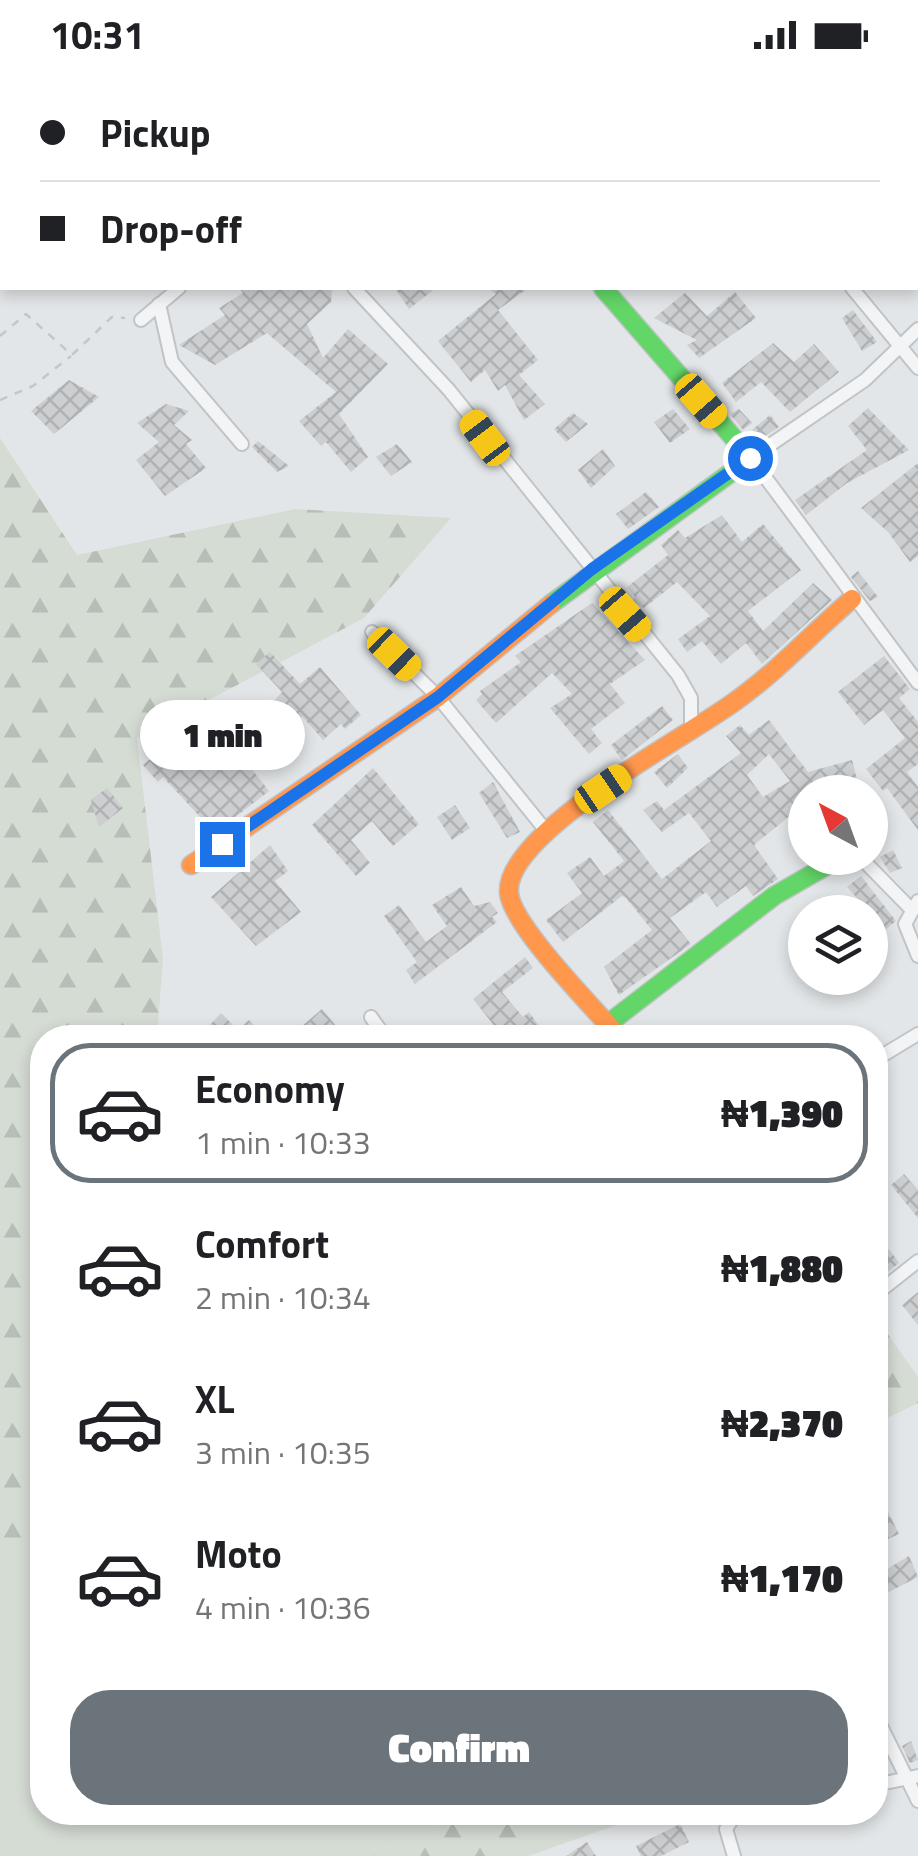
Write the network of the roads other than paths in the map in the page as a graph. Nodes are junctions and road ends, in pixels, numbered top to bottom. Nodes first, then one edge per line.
1 (176, 290) edge
2 (356, 290) edge
3 (605, 290) edge
4 (854, 290) edge
5 (159, 304) junction
6 (141, 320) road end
7 (918, 329) edge
8 (897, 345) junction
9 (918, 368) edge
10 (242, 444) dead end
11 (750, 458) junction
12 (592, 569) junction
13 (852, 599) junction
14 (372, 632) dead end
15 (918, 683) edge
16 (438, 697) junction
17 (691, 729) junction
18 (548, 832) junction
19 (191, 866) dead end
20 (810, 875) edge
21 (880, 875) edge
22 (914, 905) edge
23 (918, 956) edge
24 (371, 1017) dead end
25 (377, 1025) edge
26 (610, 1025) edge
27 (620, 1025) edge
28 (918, 1034) edge
29 (888, 1052) edge
30 (918, 1261) edge
31 (888, 1285) edge
32 (888, 1736) edge
33 (913, 1778) edge
34 (888, 1782) edge
35 (918, 1801) edge
36 (729, 1825) edge
37 (734, 1856) edge

1 - 5 street
2 - 12 street
3 - 11 street
4 - 8 street
5 - 6 street
5 - 10 street
7 - 8 street
8 - 9 street
8 - 11 street
11 - 12 street
11 - 13 street
12 - 16 street
12 - 17 street
13 - 15 street
13 - 17 street
14 - 16 street
16 - 18 street
16 - 19 street
17 - 18 street
18 - 26 street
20 - 27 street
21 - 22 street
22 - 23 street
24 - 25 street
28 - 29 street
30 - 31 street
32 - 33 street
33 - 34 street
33 - 35 street
36 - 37 street

